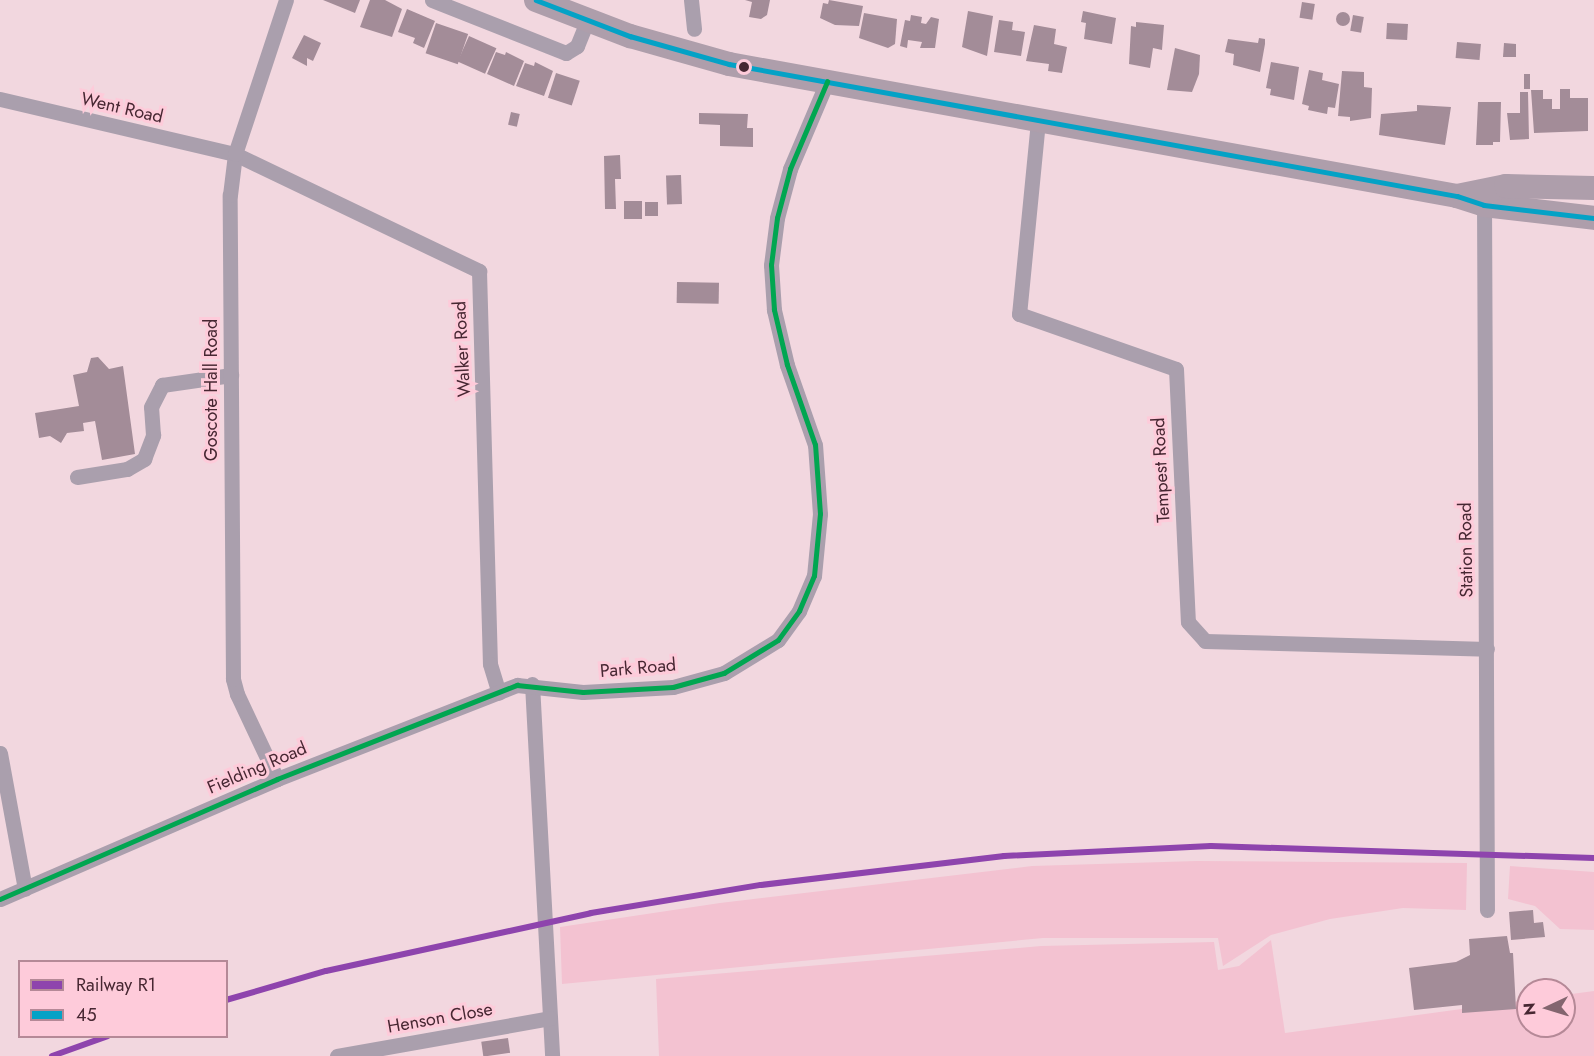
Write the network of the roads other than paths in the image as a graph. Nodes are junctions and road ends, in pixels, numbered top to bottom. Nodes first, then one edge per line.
1 (286, 0) edge
2 (432, 0) edge
3 (536, 0) edge
4 (691, 0) edge
5 (587, 21) junction
6 (694, 29) dead end
7 (827, 82) junction
8 (0, 99) edge
9 (1038, 121) junction
10 (235, 154) junction
11 (1594, 188) edge
12 (1484, 197) junction
13 (1594, 218) edge
14 (231, 375) junction
15 (77, 477) dead end
16 (1487, 649) junction
17 (532, 684) junction
18 (499, 693) junction
19 (0, 753) edge
20 (278, 779) junction
21 (25, 889) junction
22 (0, 899) edge
23 (1486, 910) dead end
24 (549, 1018) junction
25 (337, 1056) edge
26 (552, 1056) edge

1 - 10 street, Goscote Hall Road
2 - 5 street
3 - 5 highway
4 - 6 street
5 - 7 highway
7 - 9 highway
7 - 17 street, Park Road
8 - 10 street, Went Road
9 - 12 highway
9 - 16 street, Tempest Road
10 - 14 street, Goscote Hall Road
10 - 18 street, Walker Road
11 - 12 highway
12 - 13 highway
12 - 16 street, Station Road
14 - 15 street
14 - 20 street, Goscote Hall Road
16 - 23 street, Station Road
17 - 18 street, Fielding Road
17 - 24 street
18 - 20 street, Fielding Road
19 - 21 street
20 - 21 street, Fielding Road
21 - 22 street, Fielding Road
24 - 25 street, Henson Close
24 - 26 street

